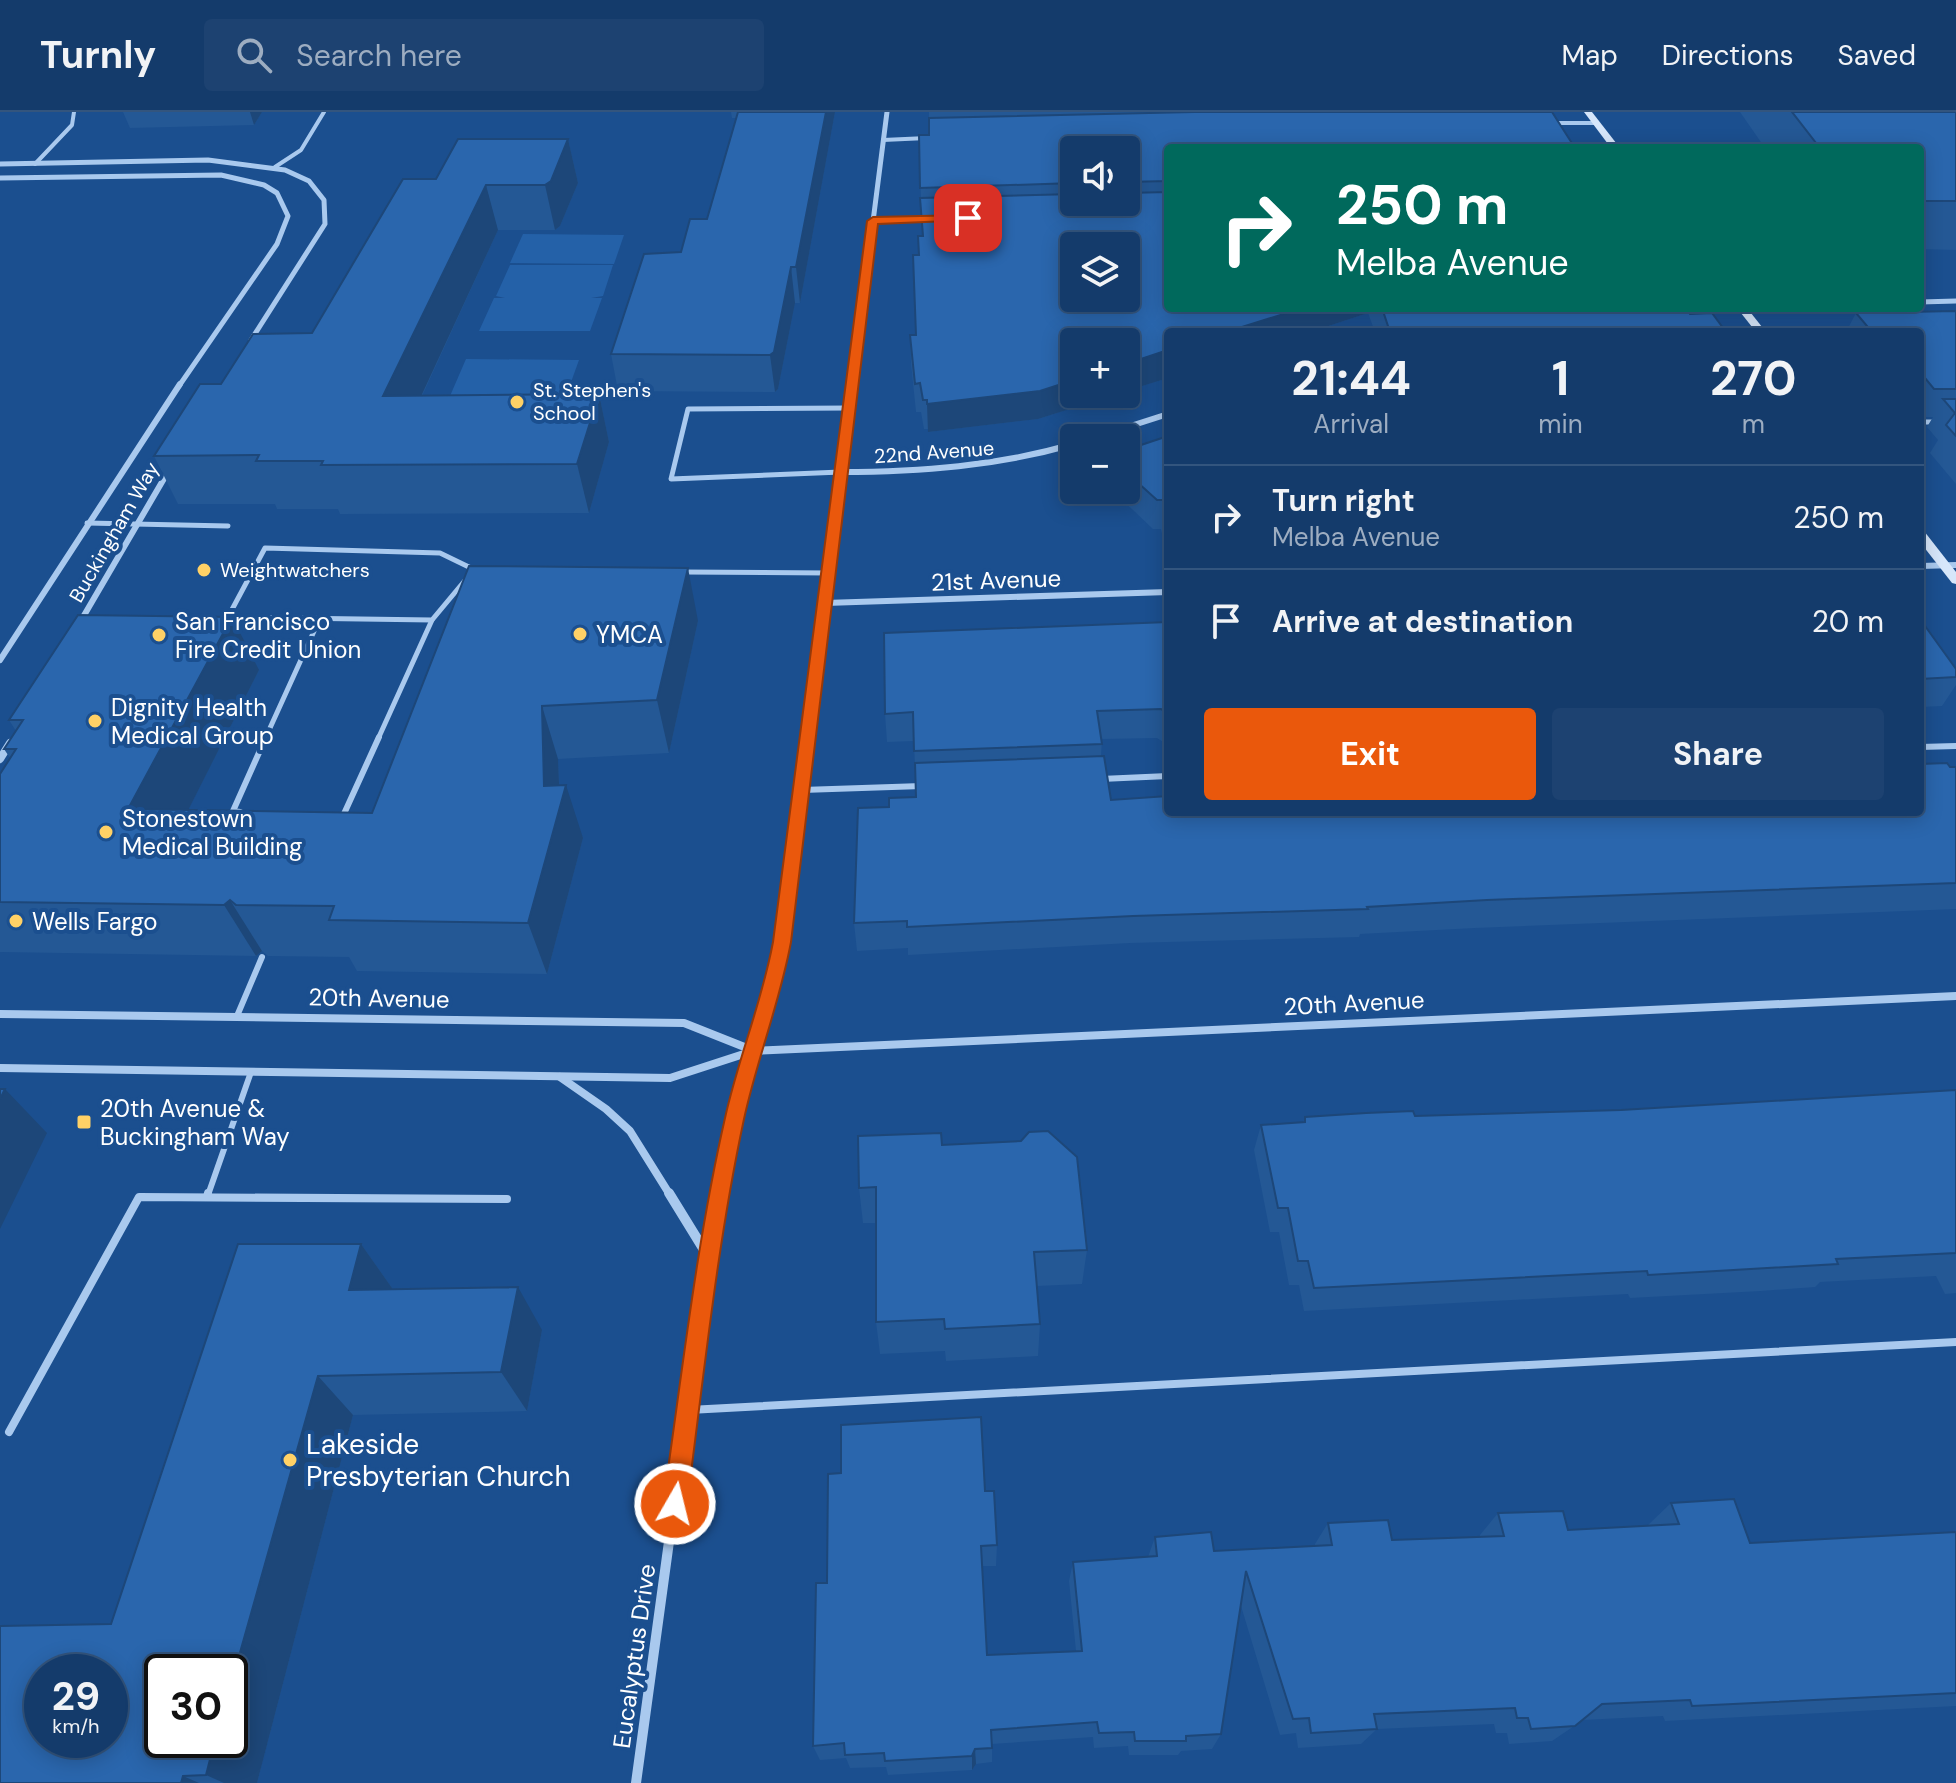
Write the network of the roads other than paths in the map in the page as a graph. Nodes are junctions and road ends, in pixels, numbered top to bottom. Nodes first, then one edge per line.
1 (74, 112) edge
2 (324, 112) edge
3 (887, 112) edge
4 (1588, 112) edge
5 (1555, 123) edge
6 (1596, 123) junction
7 (933, 138) edge
8 (883, 140) junction
9 (1613, 144) edge
10 (0, 164) edge
11 (35, 164) junction
12 (275, 167) junction
13 (0, 178) edge
14 (942, 219) edge
15 (873, 221) junction
16 (1956, 301) edge
17 (1924, 302) edge
18 (1745, 312) edge
19 (1758, 328) edge
20 (246, 348) edge
21 (850, 408) junction
22 (1164, 415) edge
23 (1944, 421) edge
24 (1924, 422) edge
25 (1137, 424) edge
26 (1060, 448) edge
27 (171, 467) edge
28 (841, 472) junction
29 (87, 523) junction
30 (135, 525) junction
31 (228, 526) dead end
32 (1924, 538) edge
33 (1950, 565) edge
34 (1924, 566) edge
35 (676, 572) edge
36 (829, 573) junction
37 (1956, 580) edge
38 (1164, 592) edge
39 (825, 603) junction
40 (320, 618) junction
41 (432, 620) junction
42 (75, 630) edge
43 (0, 660) edge
44 (15, 734) edge
45 (1956, 746) edge
46 (1924, 747) edge
47 (0, 759) edge
48 (1164, 776) edge
49 (1090, 779) edge
50 (934, 786) edge
51 (802, 790) junction
52 (248, 812) edge
53 (328, 815) edge
54 (262, 957) dead end
55 (1956, 996) edge
56 (0, 1014) edge
57 (237, 1016) junction
58 (753, 1051) junction
59 (0, 1068) edge
60 (251, 1072) junction
61 (559, 1077) junction
62 (207, 1197) junction
63 (507, 1199) dead end
64 (709, 1258) junction
65 (1956, 1342) edge
66 (689, 1410) junction
67 (9, 1432) dead end
68 (636, 1783) edge

1 - 11 lane
2 - 12 lane
3 - 8 street, Eucalyptus Drive
4 - 6 street
5 - 6 lane
6 - 9 street
7 - 8 lane
8 - 15 street, Eucalyptus Drive
10 - 11 street
11 - 12 street
12 - 20 street
13 - 29 street, Buckingham Way
14 - 15 street
15 - 21 street, Eucalyptus Drive
16 - 17 street
18 - 19 street
21 - 28 street, Eucalyptus Drive
21 - 28 lane
22 - 25 street
23 - 24 lane
26 - 28 street, 22nd Avenue
27 - 30 street, Buckingham Way
28 - 36 street, Eucalyptus Drive
29 - 30 lane
29 - 43 street, Buckingham Way
30 - 31 lane
30 - 42 street, Buckingham Way
32 - 33 street
33 - 34 street
33 - 37 street
35 - 36 lane
36 - 39 street, Eucalyptus Drive
38 - 39 street, 21st Avenue
39 - 51 street, Eucalyptus Drive
40 - 41 lane
40 - 41 lane
40 - 52 lane
41 - 53 lane
44 - 47 street
45 - 46 lane
48 - 49 lane
50 - 51 lane
51 - 58 street, Eucalyptus Drive
54 - 57 lane
55 - 58 street, 20th Avenue
56 - 57 street, 20th Avenue
57 - 58 street, 20th Avenue
58 - 61 street, 20th Avenue
58 - 64 street, Eucalyptus Drive
59 - 60 street, 20th Avenue
60 - 61 street, 20th Avenue
60 - 62 lane
61 - 64 street
62 - 63 lane
62 - 67 lane
64 - 66 street, Eucalyptus Drive
65 - 66 lane
66 - 68 street, Eucalyptus Drive

